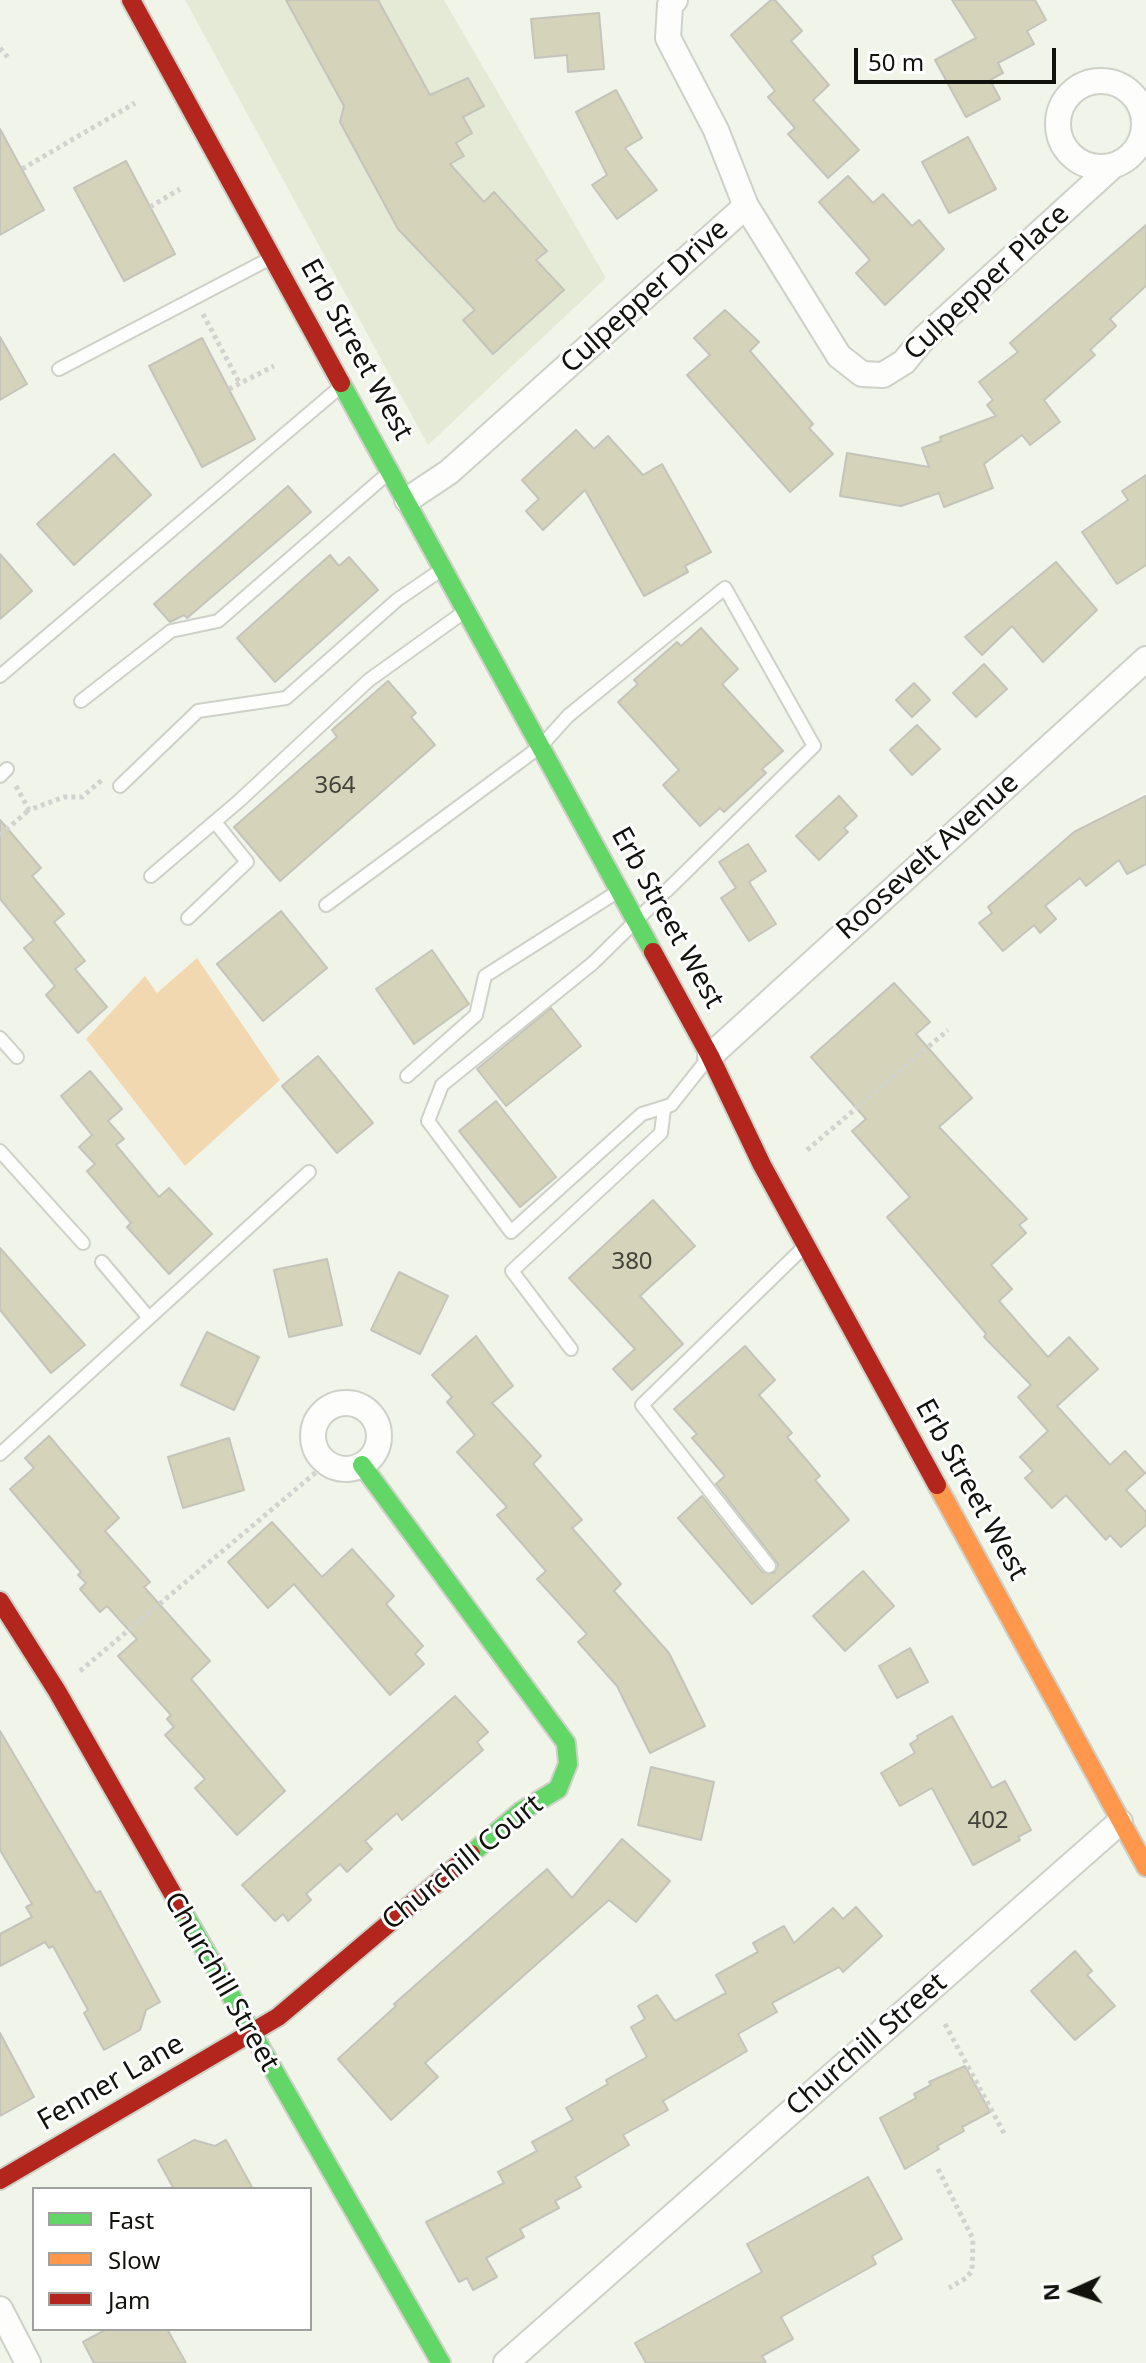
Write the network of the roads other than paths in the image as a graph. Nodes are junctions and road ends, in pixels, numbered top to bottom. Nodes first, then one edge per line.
1 (131, 0) edge
2 (675, 0) edge
3 (1114, 165) dead end
4 (746, 206) junction
5 (273, 257) junction
6 (59, 369) dead end
7 (343, 384) junction
8 (392, 471) junction
9 (407, 500) junction
10 (444, 568) junction
11 (467, 610) junction
12 (1146, 659) edge
13 (0, 676) edge
14 (81, 701) dead end
15 (541, 746) junction
16 (120, 786) dead end
17 (215, 822) junction
18 (151, 876) dead end
19 (620, 890) junction
20 (326, 905) dead end
21 (188, 918) dead end
22 (636, 920) junction
23 (0, 1038) edge
24 (710, 1056) junction
25 (17, 1057) dead end
26 (407, 1076) dead end
27 (664, 1109) junction
28 (0, 1151) edge
29 (309, 1172) dead end
30 (83, 1243) dead end
31 (806, 1246) junction
32 (102, 1262) dead end
33 (149, 1318) junction
34 (571, 1349) dead end
35 (0, 1454) edge
36 (362, 1465) junction
37 (769, 1566) dead end
38 (0, 1601) edge
39 (1120, 1822) junction
40 (1146, 1867) edge
41 (251, 2034) junction
42 (0, 2180) edge
43 (0, 2309) edge
44 (28, 2363) edge
45 (441, 2363) edge
46 (506, 2363) edge

1 - 5 main road, Erb Street West
2 - 4 street, Culpepper Drive
3 - 4 street, Culpepper Place
4 - 9 street, Culpepper Drive
5 - 6 lane
5 - 7 main road, Erb Street West
7 - 8 main road, Erb Street West
7 - 13 lane
8 - 9 main road, Erb Street West
8 - 14 lane
9 - 10 main road, Erb Street West
10 - 11 main road, Erb Street West
10 - 16 lane
11 - 15 main road, Erb Street West
11 - 17 lane
12 - 24 street, Roosevelt Avenue
15 - 19 main road, Erb Street West
15 - 20 lane
15 - 22 lane
17 - 18 lane
17 - 21 lane
19 - 22 main road, Erb Street West
19 - 26 lane
22 - 24 main road, Erb Street West
22 - 27 lane
23 - 25 lane
24 - 27 lane
24 - 31 main road, Erb Street West
27 - 34 lane
28 - 30 lane
29 - 33 lane
31 - 37 lane
31 - 39 main road, Erb Street West
32 - 33 lane
33 - 35 lane
36 - 36 street
36 - 41 main road, Churchill Court
38 - 41 main road, Churchill Street
39 - 40 main road, Erb Street West
39 - 46 street, Churchill Street
41 - 42 main road, Fenner Lane
41 - 45 main road, Churchill Street
43 - 44 street

